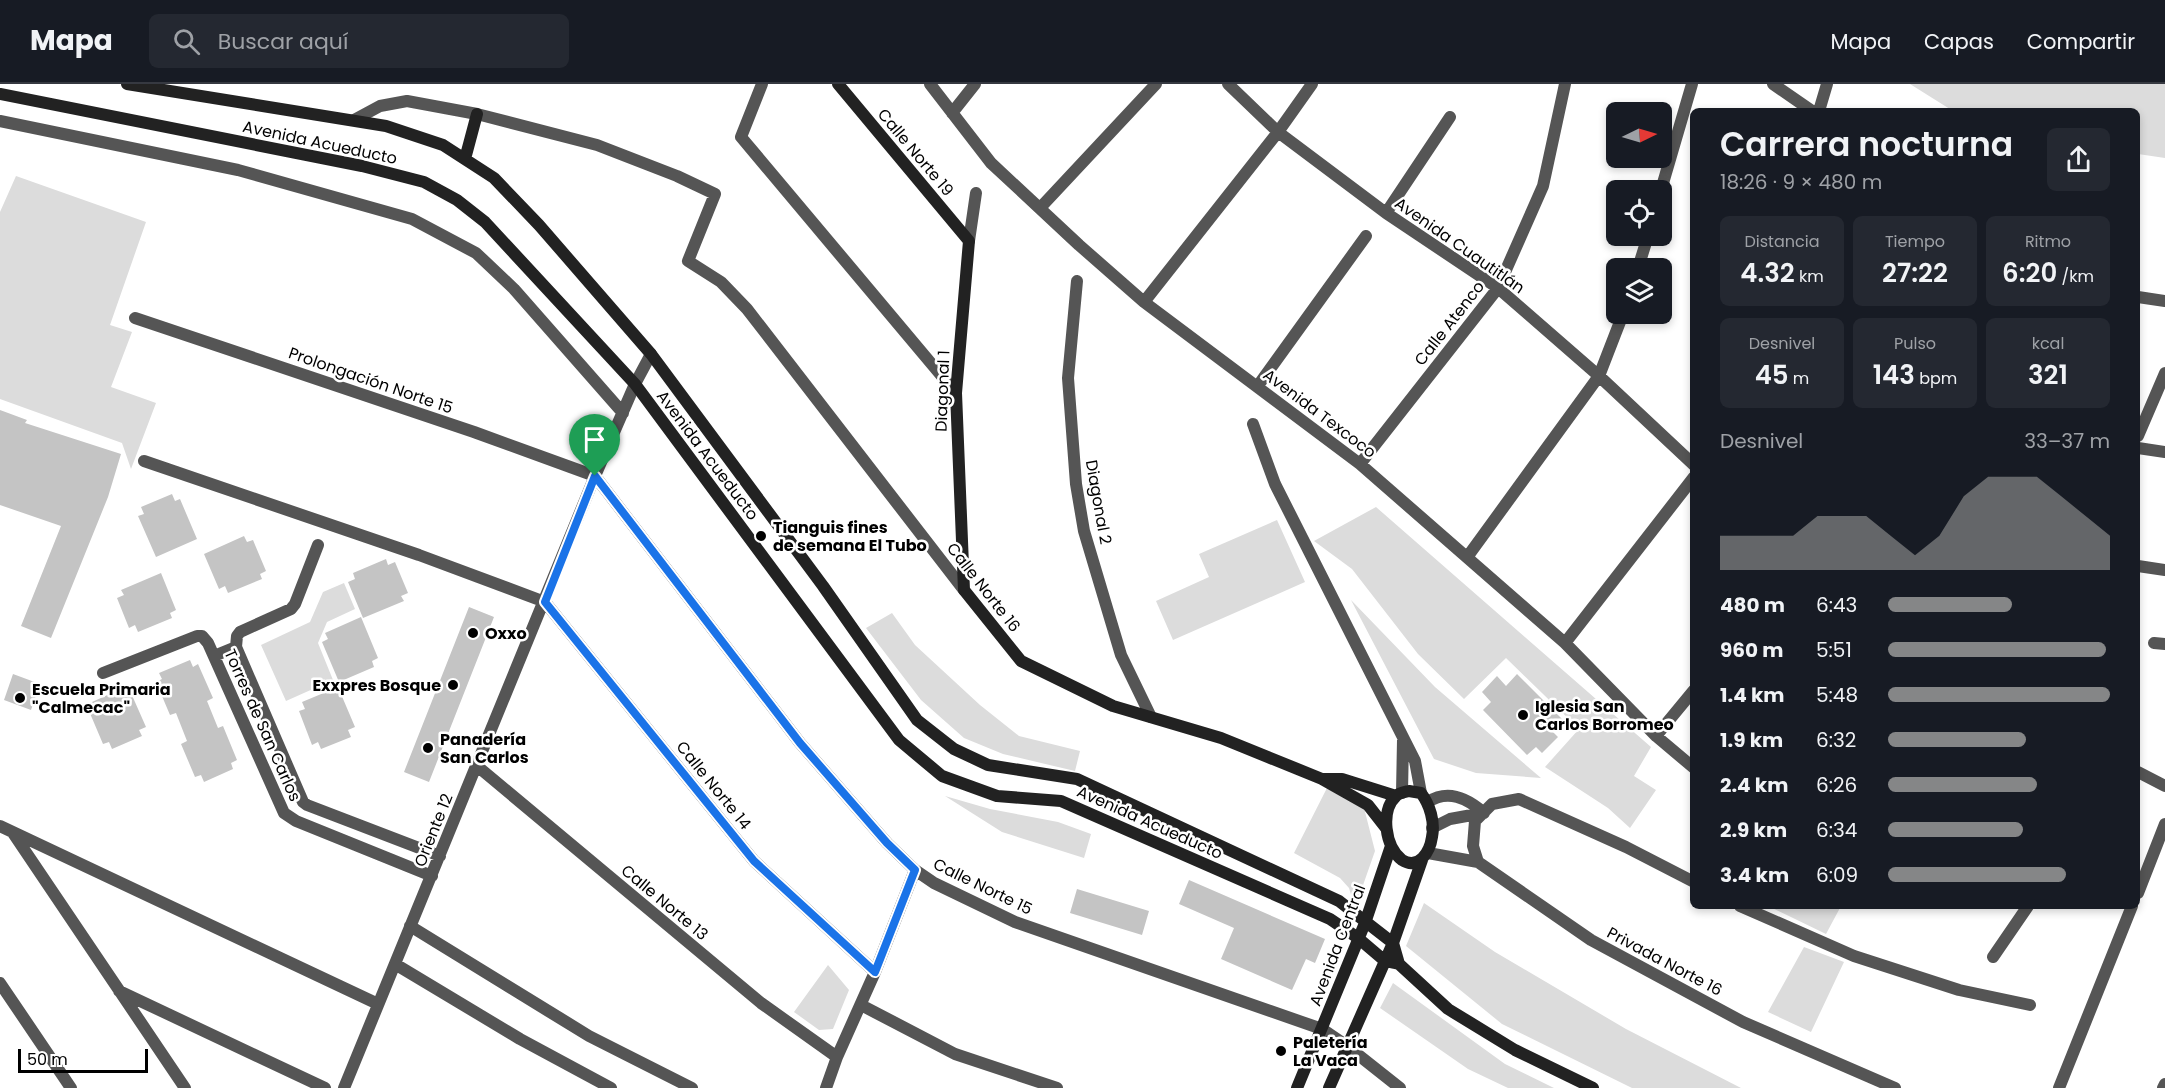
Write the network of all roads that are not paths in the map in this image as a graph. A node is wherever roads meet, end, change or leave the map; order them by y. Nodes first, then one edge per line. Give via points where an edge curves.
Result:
1 (127, 84) edge
2 (762, 84) edge
3 (838, 84) edge
4 (930, 84) edge
5 (975, 84) edge
6 (1156, 84) edge
7 (1228, 84) edge
8 (1312, 84) edge
9 (1565, 84) edge
10 (1692, 84) edge
11 (1773, 84) edge
12 (1827, 84) edge
13 (0, 94) edge
14 (1808, 108) edge
15 (1819, 108) edge
16 (951, 113) junction
17 (477, 114) junction
18 (1450, 117) dead end
19 (354, 120) junction
20 (0, 121) edge
21 (1278, 132) junction
22 (465, 159) junction
23 (1664, 180) edge
24 (976, 193) dead end
25 (1040, 208) junction
26 (1386, 213) junction
27 (1366, 236) dead end
28 (969, 241) junction
29 (1077, 281) dead end
30 (1498, 288) junction
31 (2140, 297) edge
32 (2165, 301) edge
33 (1144, 302) junction
34 (135, 318) dead end
35 (1619, 324) edge
36 (651, 354) junction
37 (2165, 373) edge
38 (1599, 376) junction
39 (635, 384) junction
40 (1257, 387) junction
41 (956, 393) junction
42 (623, 413) junction
43 (1253, 424) dead end
44 (2140, 431) edge
45 (2140, 448) edge
46 (2165, 452) edge
47 (144, 461) dead end
48 (1690, 461) edge
49 (1360, 464) junction
50 (595, 476) junction
51 (1690, 482) edge
52 (318, 545) dead end
53 (1468, 556) junction
54 (2140, 566) edge
55 (2165, 570) edge
56 (964, 590) junction
57 (545, 602) junction
58 (1565, 643) junction
59 (236, 647) junction
60 (214, 656) junction
61 (103, 673) dead end
62 (1690, 695) edge
63 (1151, 717) junction
64 (1656, 736) junction
65 (1403, 739) junction
66 (1690, 765) edge
67 (477, 766) junction
68 (2140, 773) edge
69 (1322, 779) junction
70 (2165, 786) edge
71 (1399, 794) junction
72 (1424, 798) junction
73 (1484, 813) junction
74 (2165, 824) edge
75 (0, 826) edge
76 (1386, 828) junction
77 (1432, 828) junction
78 (12, 831) junction
79 (1391, 846) junction
80 (1473, 846) junction
81 (440, 856) junction
82 (1425, 857) junction
83 (1464, 860) junction
84 (1478, 862) junction
85 (915, 870) junction
86 (432, 876) junction
87 (1690, 880) edge
88 (2140, 888) edge
89 (1747, 909) edge
90 (2026, 909) edge
91 (2131, 909) edge
92 (1365, 923) junction
93 (410, 926) junction
94 (1358, 939) junction
95 (1393, 943) junction
96 (1993, 957) dead end
97 (1385, 961) junction
98 (396, 964) junction
99 (1399, 964) junction
100 (875, 972) junction
101 (0, 983) edge
102 (118, 991) junction
103 (378, 1004) junction
104 (861, 1005) junction
105 (2030, 1005) dead end
106 (1322, 1029) junction
107 (1347, 1046) junction
108 (837, 1057) junction
109 (71, 1088) edge
110 (185, 1088) edge
111 (325, 1088) edge
112 (344, 1088) edge
113 (611, 1088) edge
114 (692, 1088) edge
115 (826, 1088) edge
116 (1057, 1088) edge
117 (1297, 1088) edge
118 (1329, 1088) edge
119 (1400, 1088) edge
120 (1593, 1088) edge
121 (1895, 1088) edge
122 (2059, 1088) edge

1 - 19 street, Avenida Acueducto
2 - 41 street via 741,137
3 - 28 street, Calle Norte 19
4 - 16 street, Avenida Texcoco
5 - 16 street
6 - 25 street
7 - 21 street, Avenida Cuautitlán
8 - 21 street
9 - 30 street, Calle Atenco via 1543,186
10 - 23 street
11 - 14 street
12 - 15 street
13 - 39 street, Avenida Acueducto via 424,182 457,200 485,222
16 - 25 street, Avenida Texcoco via 991,163
17 - 19 street via 407,101 380,106
17 - 22 street
17 - 56 street, Calle Norte 16 via 597,145 715,194 688,261 721,282 747,309
18 - 26 street
19 - 22 street, Avenida Acueducto via 443,145
20 - 42 street via 238,170 412,219 476,253 514,289
21 - 26 street, Avenida Cuautitlán
21 - 33 street
22 - 36 street, Avenida Acueducto via 494,178 539,225
24 - 28 street, Diagonal 1
25 - 33 street, Avenida Texcoco
26 - 30 street, Avenida Cuautitlán
27 - 40 street
28 - 41 street, Diagonal 1
29 - 63 street, Diagonal 2 via 1068,378 1076,484 1084,531 1121,655
30 - 38 street, Avenida Cuautitlán
30 - 49 street, Calle Atenco
31 - 32 street
33 - 40 street, Avenida Texcoco
34 - 50 street, Prolongación Norte 15
35 - 38 street
36 - 39 street, Oriente 12
36 - 92 street, Avenida Acueducto via 917,720 954,749 988,765 1077,779 1339,901
37 - 44 street
38 - 48 street, Avenida Cuautitlán
38 - 53 street
39 - 42 street, Oriente 12
39 - 94 street, Avenida Acueducto via 899,740 942,776 997,796 1061,801 1330,919
40 - 49 street, Avenida Texcoco
41 - 56 street, Diagonal 1
42 - 50 street, Oriente 12
43 - 65 street via 1275,484
45 - 46 street
47 - 57 street
49 - 53 street, Avenida Texcoco
50 - 57 street, Oriente 12
50 - 85 street, Calle Norte 15 via 800,743
51 - 58 street
52 - 59 street, Torres de San Carlos via 291,609 240,632
53 - 58 street, Avenida Texcoco
54 - 55 street
56 - 63 street, Calle Norte 16 via 1021,661 1113,706
57 - 67 street, Oriente 12
57 - 100 street, Calle Norte 14 via 754,861
58 - 64 street, Avenida Texcoco
59 - 60 street
59 - 81 street, Torres de San Carlos via 303,802
60 - 61 street, Torres de San Carlos via 206,639 196,636
60 - 86 street, Torres de San Carlos via 284,813
62 - 64 street
63 - 69 street, Calle Norte 16 via 1221,738
64 - 66 street, Avenida Texcoco
65 - 71 street
65 - 72 street via 1415,761
67 - 81 street, Oriente 12
67 - 108 street, Calle Norte 13 via 761,1003
68 - 70 street
69 - 71 street, Calle Norte 16 via 1342,779
69 - 76 street, Calle Norte 16 via 1368,805
71 - 72 street via 1409,791
71 - 76 street via 1387,810
72 - 73 street via 1460,797
72 - 77 street
73 - 77 street via 1450,819
73 - 80 street via 1475,821
73 - 87 street via 1492,804 1518,799
74 - 88 street
75 - 78 street
76 - 79 street
77 - 82 street
78 - 102 street
78 - 103 street
79 - 82 street via 1402,860 1412,863
79 - 92 street, Avenida Central
80 - 83 street
80 - 84 street
81 - 86 street, Oriente 12
82 - 83 street, Privada Norte 16
82 - 95 street
83 - 84 street, Privada Norte 16
84 - 121 street, Privada Norte 16 via 1591,940 1743,1022
85 - 100 street
85 - 106 street, Calle Norte 15 via 1015,922
86 - 93 street, Oriente 12
89 - 105 street via 1854,956 1959,990
90 - 96 street
91 - 122 street
92 - 94 street, Avenida Central
92 - 95 street, Avenida Acueducto
93 - 98 street, Oriente 12
93 - 114 street via 589,1036
94 - 97 street, Avenida Acueducto
94 - 106 street, Avenida Central
95 - 97 street
95 - 99 street
97 - 99 street, Avenida Acueducto
97 - 107 street
98 - 103 street, Oriente 12
98 - 113 street via 520,1039
99 - 120 street via 1448,1009 1515,1050
100 - 104 street
101 - 109 street
102 - 110 street
102 - 111 street
103 - 112 street, Oriente 12
104 - 108 street
104 - 116 street via 955,1053
106 - 107 street, Calle Norte 15
106 - 117 street, Avenida Central
107 - 118 street
107 - 119 street, Calle Norte 15
108 - 115 street

